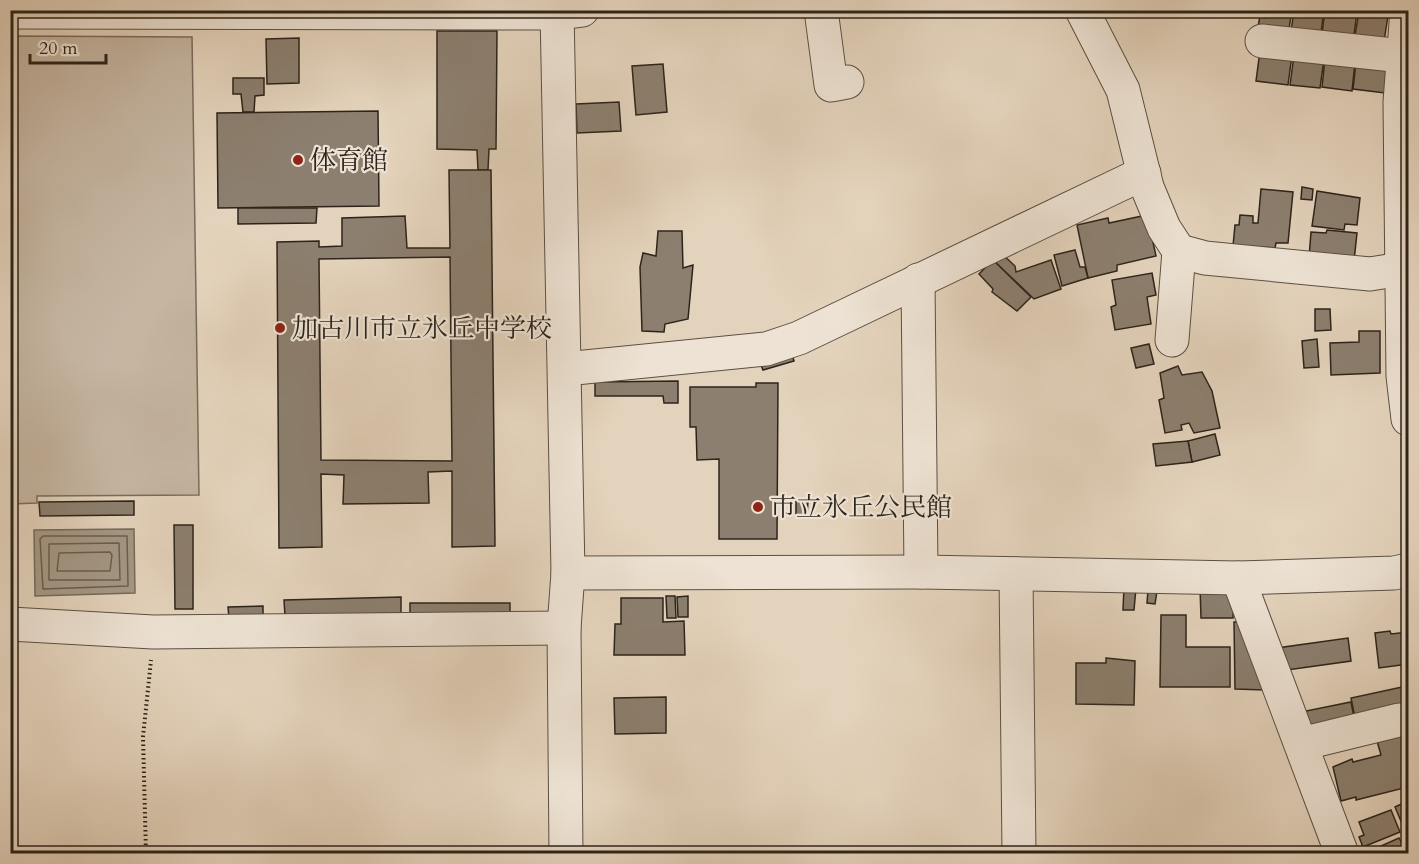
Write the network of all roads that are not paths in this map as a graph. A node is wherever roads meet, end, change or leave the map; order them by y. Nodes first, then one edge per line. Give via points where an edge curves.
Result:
1 (821, 10) edge
2 (1082, 10) edge
3 (1407, 10) edge
4 (565, 11) edge
5 (10, 12) edge
6 (1262, 41) dead end
7 (1403, 56) junction
8 (847, 82) dead end
9 (1144, 173) junction
10 (1179, 251) junction
11 (1405, 268) edge
12 (918, 280) junction
13 (1172, 340) dead end
14 (1406, 357) edge
15 (564, 369) junction
16 (1408, 419) edge
17 (1408, 570) edge
18 (921, 572) junction
19 (568, 573) junction
20 (1016, 574) junction
21 (1238, 578) junction
22 (10, 624) edge
23 (564, 628) junction
24 (1399, 720) dead end
25 (1301, 744) junction
26 (566, 854) edge
27 (1019, 854) edge
28 (1342, 854) edge

1 - 8 street via 831,85
2 - 9 street via 1123,90
3 - 7 street
4 - 5 street
4 - 15 street
6 - 7 street
7 - 11 street via 1400,102
9 - 10 street via 1164,228
9 - 12 street
10 - 11 street via 1205,258 1371,274
10 - 13 street
11 - 14 street
12 - 15 street via 799,339 766,349
12 - 18 street
14 - 16 street
15 - 19 street
17 - 21 street
18 - 19 street
18 - 20 street
19 - 23 street
20 - 21 street
20 - 27 street
21 - 25 street
22 - 23 street via 153,632
23 - 26 street
24 - 25 street
25 - 28 street

